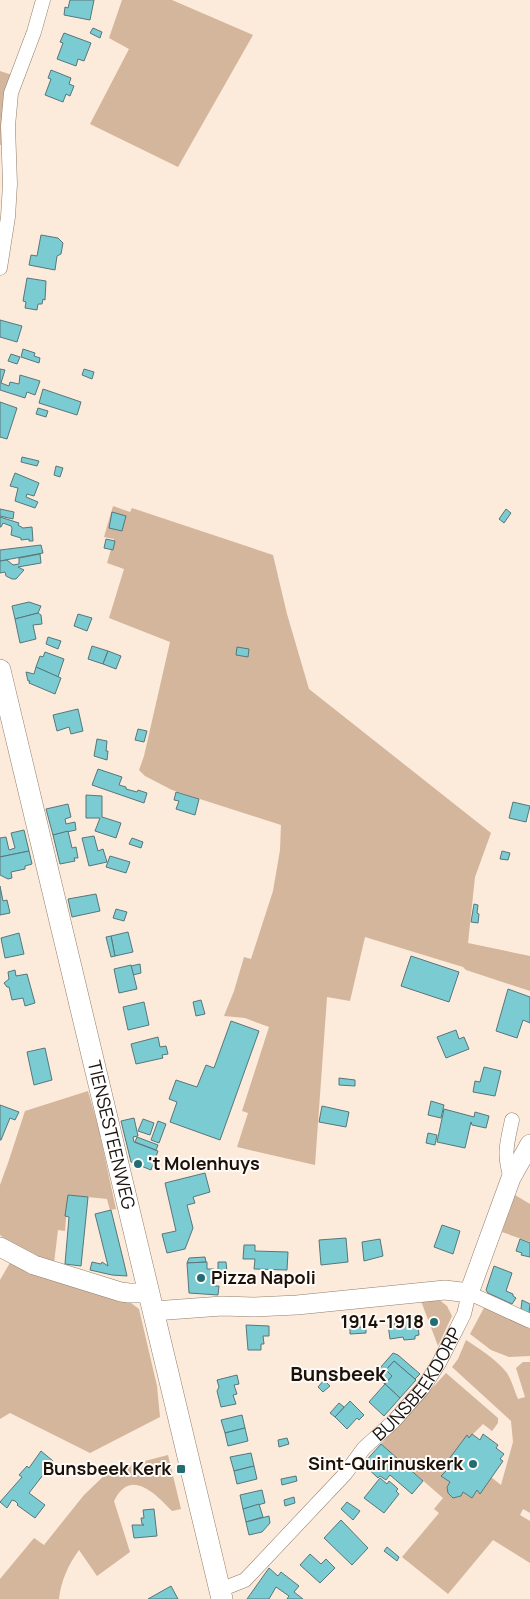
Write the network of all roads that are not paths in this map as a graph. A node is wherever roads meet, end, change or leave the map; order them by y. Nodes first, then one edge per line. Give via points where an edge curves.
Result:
1 (43, 0) edge
2 (0, 268) edge
3 (0, 670) edge
4 (512, 1120) dead end
5 (530, 1144) edge
6 (511, 1178) junction
7 (0, 1247) edge
8 (469, 1293) junction
9 (151, 1302) junction
10 (530, 1321) edge
11 (221, 1594) edge

1 - 2 street via 11,93 8,217
3 - 9 main road, TIENSESTEENWEG
4 - 6 street via 506,1146 506,1163
5 - 6 street, BUNSBEEKDORP
6 - 8 street, BUNSBEEKDORP
7 - 9 street via 34,1266
8 - 9 street via 444,1290 254,1307
8 - 10 street
8 - 11 street, BUNSBEEKDORP via 456,1332 423,1388 245,1580
9 - 11 main road, TIENSESTEENWEG

